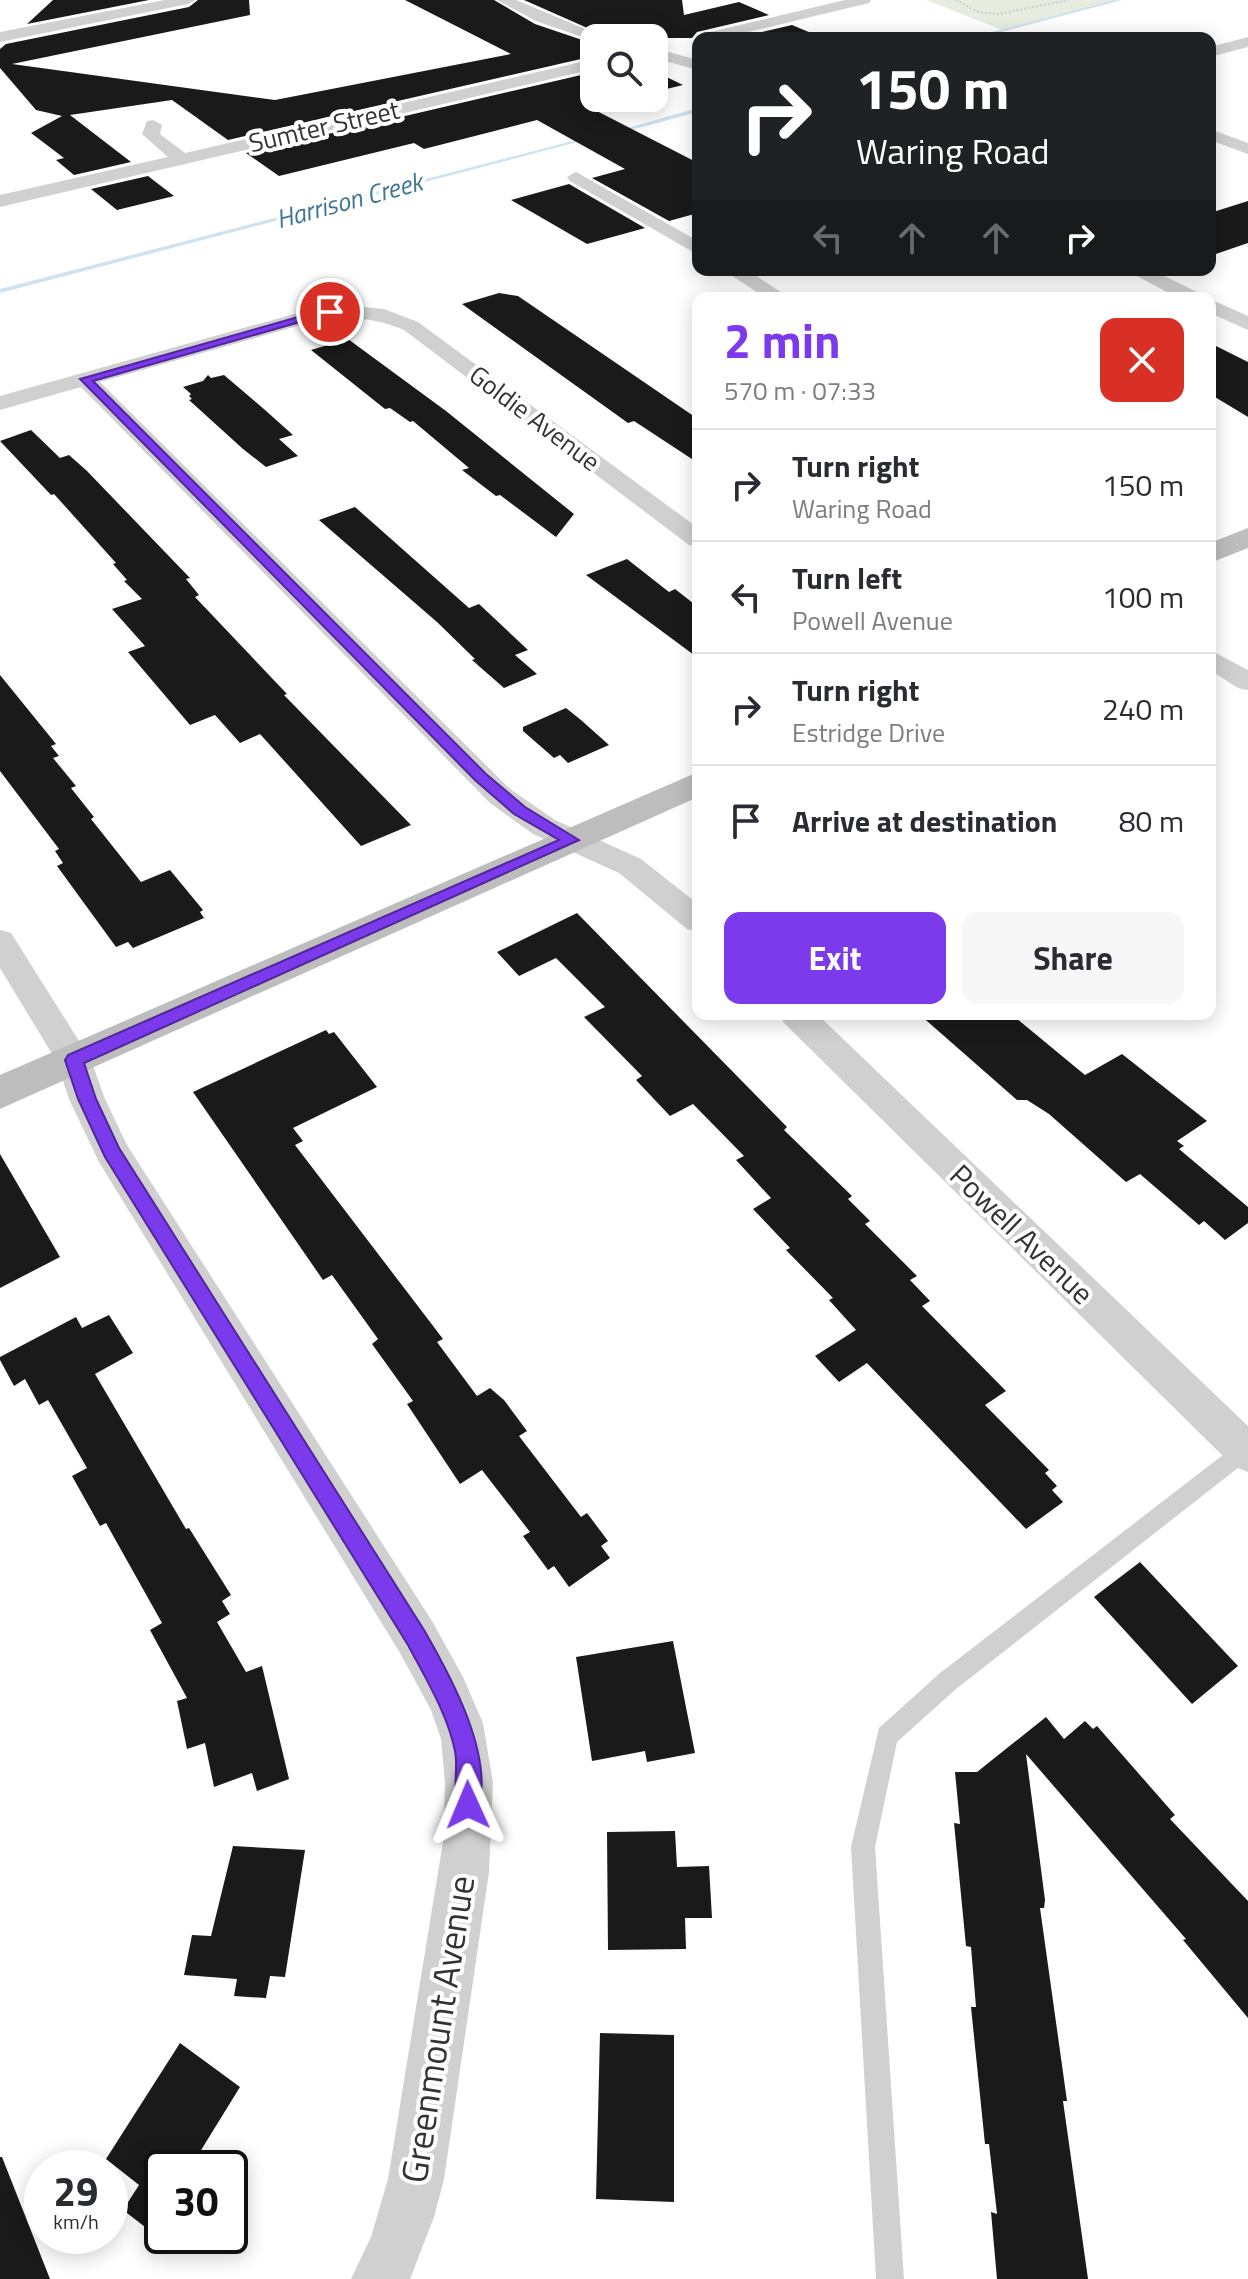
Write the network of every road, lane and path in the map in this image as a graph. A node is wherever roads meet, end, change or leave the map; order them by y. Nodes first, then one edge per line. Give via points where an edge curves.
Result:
1 (188, 0) edge
2 (504, 0) edge
3 (864, 0) edge
4 (956, 0) edge
5 (1068, 0) edge
6 (785, 5) dead end
7 (807, 14) junction
8 (580, 31) edge
9 (731, 32) edge
10 (3, 34) edge
11 (692, 41) edge
12 (1248, 42) edge
13 (668, 48) edge
14 (1216, 50) edge
15 (668, 56) edge
16 (692, 63) edge
17 (580, 67) edge
18 (153, 125) dead end
19 (1216, 136) edge
20 (1248, 149) edge
21 (182, 159) junction
22 (576, 177) dead end
23 (0, 201) edge
24 (692, 245) edge
25 (743, 276) edge
26 (1148, 276) edge
27 (770, 292) edge
28 (1182, 292) edge
29 (1216, 308) edge
30 (1248, 324) edge
31 (85, 379) junction
32 (0, 403) edge
33 (692, 536) edge
34 (1248, 537) edge
35 (1216, 551) edge
36 (1216, 662) edge
37 (1248, 682) edge
38 (692, 786) edge
39 (571, 840) junction
40 (692, 916) edge
41 (0, 941) edge
42 (802, 1020) edge
43 (74, 1060) junction
44 (0, 1093) edge
45 (1247, 1451) edge
46 (380, 2279) edge
47 (890, 2279) edge

1 - 10 street
2 - 8 street
3 - 7 street
4 - 5 path via 978,12 998,14
6 - 7 street
7 - 9 street
11 - 13 street
12 - 14 street
15 - 16 street
17 - 21 street, Sumter Street
18 - 21 street via 154,138
19 - 20 street
21 - 23 street, Sumter Street
22 - 24 street
25 - 27 street
26 - 28 street
29 - 30 street
31 - 32 street, Goldie Avenue
31 - 33 street, Goldie Avenue via 330,312 394,318
31 - 39 street via 490,787 519,811
34 - 35 street
36 - 37 street
38 - 39 street
39 - 40 street via 630,866
39 - 43 street
41 - 43 street, Greenmount Avenue
42 - 45 street, Powell Avenue
43 - 44 street
43 - 46 street, Greenmount Avenue via 112,1152 416,1637 447,1694 467,1752 465,1854 419,2158 406,2217
45 - 47 lane via 948,1681 887,1736 863,1847

